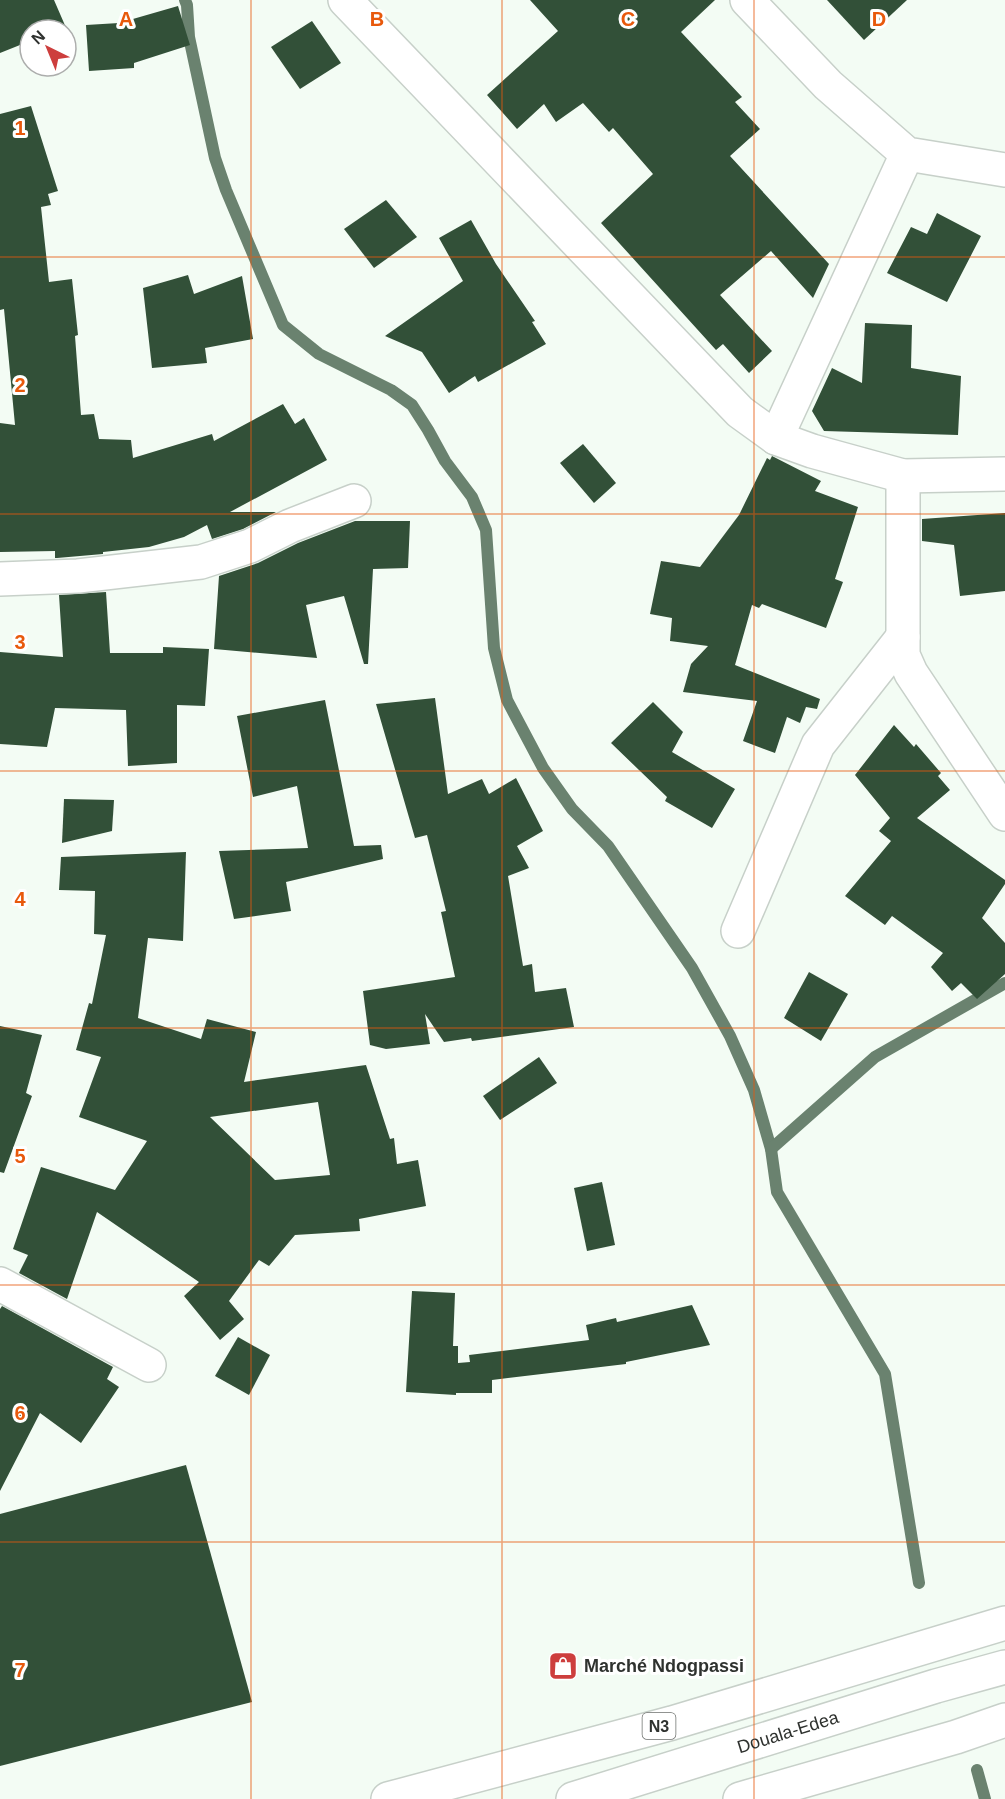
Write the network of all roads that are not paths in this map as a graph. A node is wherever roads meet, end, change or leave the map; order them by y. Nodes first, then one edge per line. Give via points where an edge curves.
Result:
1 (345, 0) edge
2 (747, 0) edge
3 (907, 154) junction
4 (1005, 170) edge
5 (776, 438) junction
6 (1005, 474) edge
7 (903, 476) junction
8 (354, 501) dead end
9 (0, 579) edge
10 (903, 637) junction
11 (1005, 814) edge
12 (738, 931) dead end
13 (0, 1284) edge
14 (148, 1365) dead end
15 (1005, 1623) edge
16 (1005, 1667) edge
17 (1005, 1720) edge
18 (388, 1799) edge
19 (573, 1799) edge
20 (740, 1799) edge

1 - 5 main road via 740,412
2 - 3 main road via 828,85
3 - 4 main road
3 - 5 main road
5 - 7 main road
6 - 7 main road
7 - 10 main road
8 - 9 main road via 250,546 201,562 78,576
10 - 11 main road via 903,655 911,673
10 - 12 main road via 818,745
13 - 14 main road
15 - 18 main road, N3 via 683,1719
16 - 19 main road, Douala-Edea / N3
17 - 20 main road

